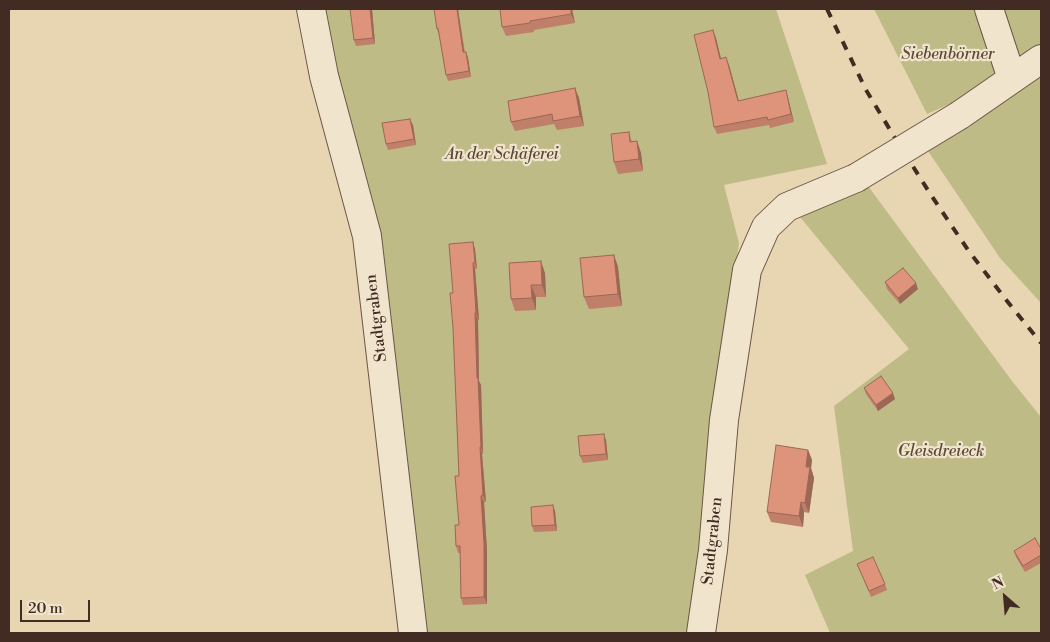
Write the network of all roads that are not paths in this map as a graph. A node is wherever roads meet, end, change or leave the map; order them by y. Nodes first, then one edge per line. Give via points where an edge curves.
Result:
1 (311, 9) edge
2 (989, 9) edge
3 (1041, 59) edge
4 (1012, 79) junction
5 (413, 633) edge
6 (701, 633) edge

1 - 5 street, Stadtgraben via 324,76 367,236
2 - 4 street
3 - 4 street
4 - 6 street, Stadtgraben, bridge via 960,115 856,178 787,208 766,227 747,270 724,420 714,550

